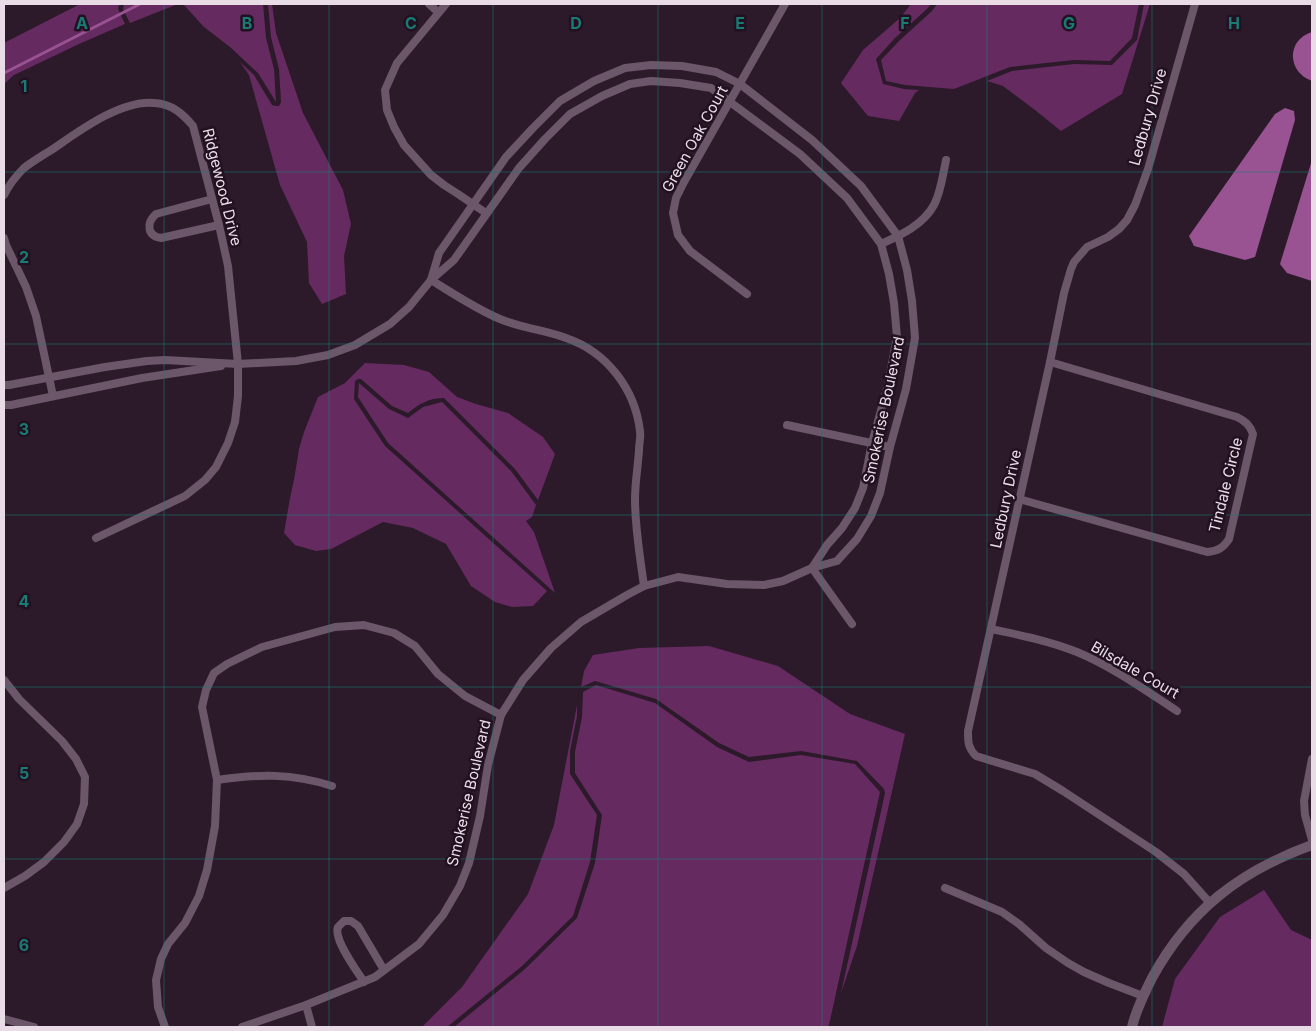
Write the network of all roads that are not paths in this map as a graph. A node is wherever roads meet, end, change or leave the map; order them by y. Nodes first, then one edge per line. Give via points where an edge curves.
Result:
1 (429, 4) edge
2 (446, 4) edge
3 (785, 4) edge
4 (1195, 4) edge
5 (438, 12) junction
6 (740, 84) junction
7 (560, 101) junction
8 (730, 102) junction
9 (570, 114) junction
10 (946, 160) dead end
11 (4, 196) edge
12 (212, 199) junction
13 (472, 204) junction
14 (486, 213) junction
15 (219, 225) junction
16 (898, 236) junction
17 (4, 238) edge
18 (881, 244) junction
19 (431, 280) junction
20 (747, 294) dead end
21 (1050, 362) junction
22 (238, 364) junction
23 (50, 377) junction
24 (4, 385) edge
25 (53, 396) junction
26 (4, 405) edge
27 (788, 425) dead end
28 (872, 443) junction
29 (890, 447) junction
30 (1019, 499) junction
31 (96, 538) dead end
32 (812, 568) junction
33 (644, 586) junction
34 (852, 624) dead end
35 (991, 629) junction
36 (4, 680) edge
37 (1177, 711) dead end
38 (501, 715) junction
39 (1312, 759) edge
40 (217, 780) junction
41 (332, 786) dead end
42 (1312, 840) edge
43 (1312, 845) edge
44 (4, 888) edge
45 (945, 888) dead end
46 (1210, 902) junction
47 (384, 970) junction
48 (364, 982) junction
49 (1143, 996) junction
50 (306, 1006) junction
51 (4, 1019) edge
52 (34, 1027) edge
53 (165, 1027) edge
54 (242, 1027) edge
55 (312, 1027) edge
56 (1132, 1027) edge

1 - 5 street
2 - 5 street
3 - 6 street, Green Oak Court
4 - 21 street, Ledbury Drive via 1135,205 1119,229 1087,247 1070,269
5 - 13 street via 397,63 385,90 387,110 404,145 416,159 431,175
6 - 7 street, Smokerise Boulevard via 716,72 651,65 625,68
6 - 8 street, Green Oak Court
6 - 16 street, Smokerise Boulevard via 812,140 861,186
7 - 9 street
7 - 13 street, Smokerise Boulevard via 506,157
8 - 9 street, Smokerise Boulevard via 710,88 651,82 630,84
8 - 18 street, Smokerise Boulevard via 800,154 847,198
8 - 20 street, Green Oak Court via 676,198 673,212 678,235 690,251
9 - 14 street, Smokerise Boulevard via 518,168
10 - 16 street via 934,205 913,228
11 - 12 street, Ridgewood Drive via 10,183 24,168 78,132 118,109 154,102 170,106 193,126
12 - 15 street, Ridgewood Drive
12 - 15 street via 156,214 151,219 150,232 162,238
13 - 14 street
13 - 19 street, Smokerise Boulevard via 439,253
14 - 19 street, Smokerise Boulevard via 454,260
15 - 22 street, Ridgewood Drive via 228,266
16 - 18 street
16 - 29 street, Smokerise Boulevard via 912,301 915,338 906,389
17 - 23 street via 34,309
18 - 28 street, Smokerise Boulevard via 894,303 897,337
19 - 22 street via 390,324 355,345 328,355 296,361
19 - 33 street via 502,320 568,338 584,346 610,366 625,385 635,407 640,432 635,499
21 - 30 street, Ledbury Drive
21 - 30 street, Tindale Circle via 1237,417 1251,428 1249,452 1229,539 1216,551 1207,552
22 - 23 street via 147,361
22 - 25 street via 142,378
22 - 31 street, Ridgewood Drive via 235,422 216,467 185,496
23 - 24 street
23 - 25 street
25 - 26 street
27 - 28 street
28 - 29 street
28 - 32 street, Smokerise Boulevard via 863,488 855,508
29 - 32 street, Smokerise Boulevard via 880,493 857,539 837,561
30 - 35 street, Ledbury Drive
32 - 33 street, Smokerise Boulevard via 783,581 764,585 678,577
32 - 34 street
33 - 38 street, Smokerise Boulevard via 581,622 550,648 523,680
35 - 37 street, Bilsdale Court via 1077,652 1105,665
35 - 46 street, Ledbury Drive via 968,731 971,751 982,759 1035,774 1064,791 1156,852 1184,874
36 - 44 street via 62,741 76,759 84,777 84,804 77,824 44,862
38 - 40 street via 465,696 438,674 415,646 394,634 364,625 335,627 262,647 214,673 202,707
38 - 47 street, Smokerise Boulevard via 488,765 473,850 460,886 443,915 419,944
39 - 42 street via 1304,801
40 - 41 street via 267,775 312,780
40 - 53 street via 215,826 199,896 160,959 156,980 158,1007
43 - 46 street via 1253,871
45 - 49 street via 1002,912 1046,948 1084,972
46 - 49 street via 1172,945
47 - 48 street, Smokerise Boulevard
47 - 48 street via 358,926 344,921 337,934
48 - 50 street, Smokerise Boulevard
49 - 56 street
50 - 54 street, Smokerise Boulevard
50 - 55 street
51 - 52 street

